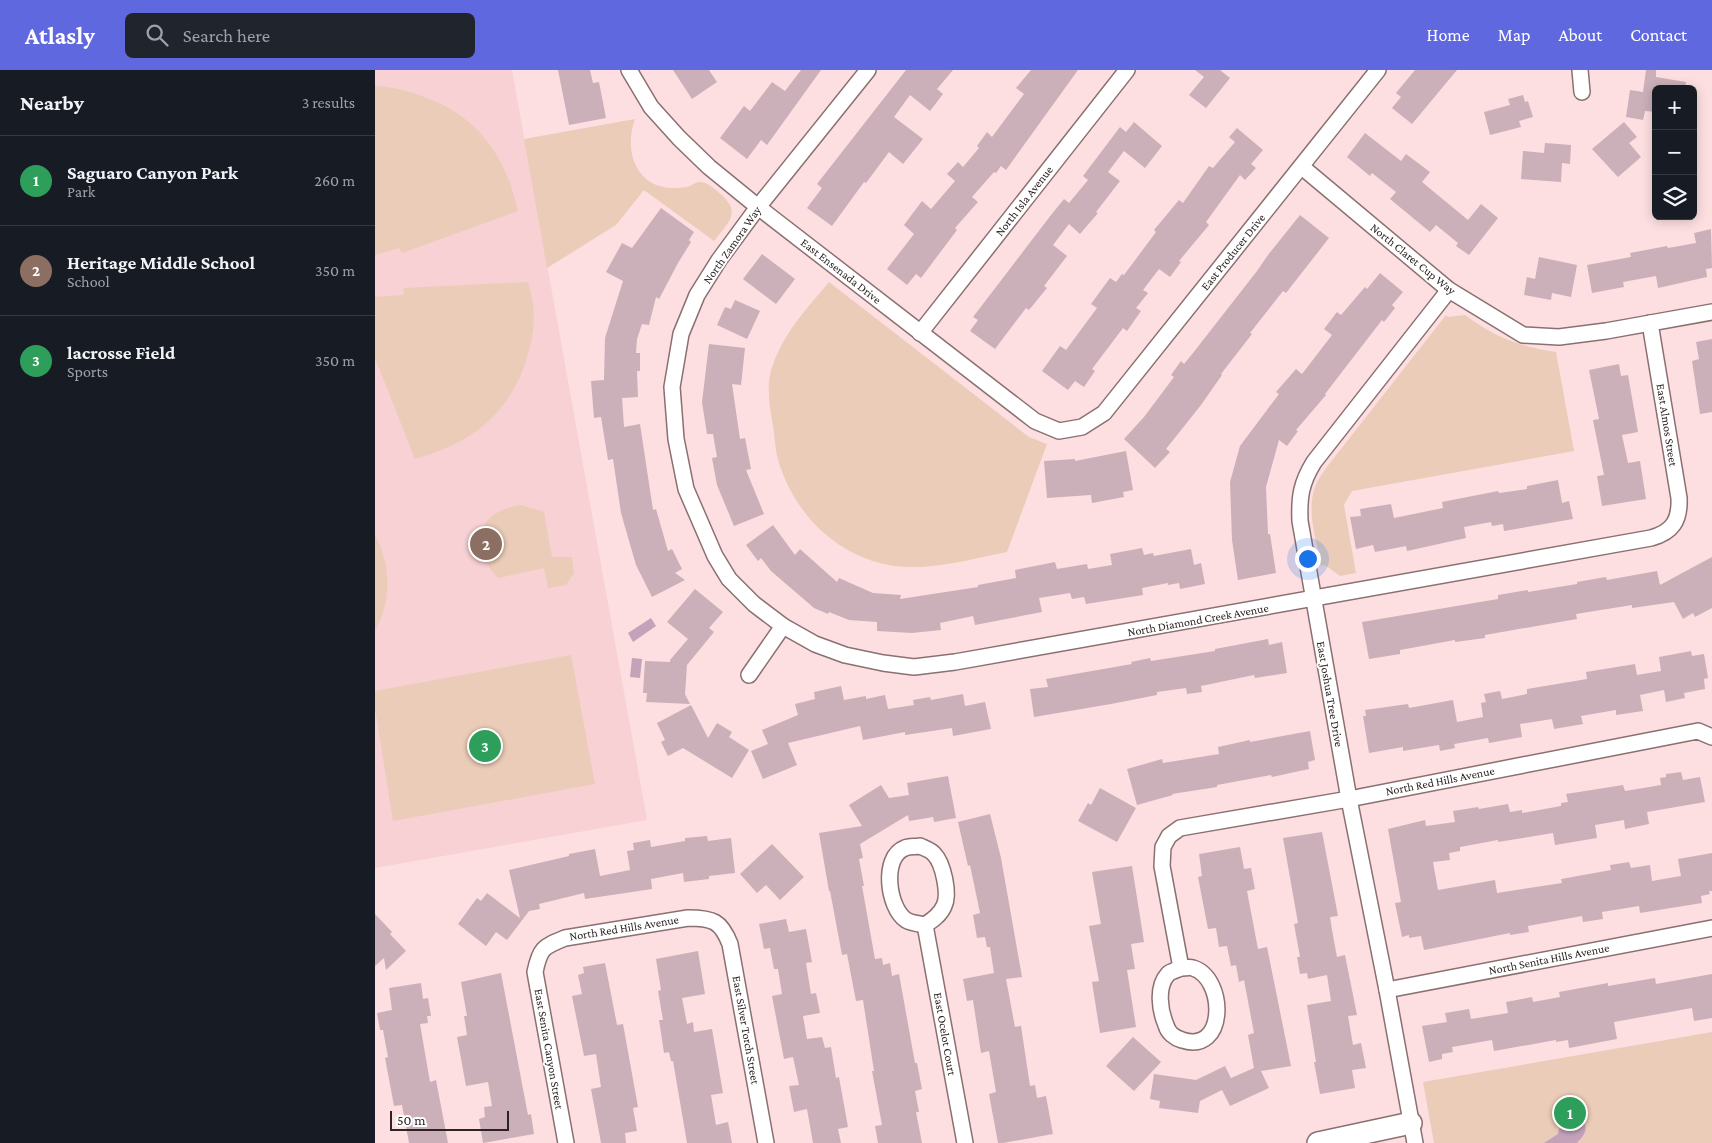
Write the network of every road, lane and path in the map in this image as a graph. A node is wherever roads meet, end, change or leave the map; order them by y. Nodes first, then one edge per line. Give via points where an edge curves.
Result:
1 (629, 70) edge
2 (868, 70) edge
3 (1127, 70) edge
4 (1378, 70) edge
5 (1579, 70) edge
6 (1582, 92) dead end
7 (1302, 166) junction
8 (758, 207) junction
9 (1449, 290) junction
10 (1712, 312) edge
11 (1650, 323) junction
12 (920, 333) junction
13 (1082, 427) joint
14 (1673, 526) joint
15 (1314, 599) junction
16 (783, 626) junction
17 (749, 675) dead end
18 (1712, 737) edge
19 (1349, 799) junction
20 (715, 922) joint
21 (925, 925) junction
22 (1712, 928) edge
23 (539, 956) joint
24 (1181, 968) junction
25 (1387, 990) junction
26 (1413, 1133) edge
27 (566, 1143) edge
28 (766, 1143) edge
29 (965, 1143) edge
30 (1318, 1143) edge

1 - 8 street, East Ensenada Drive via 651,107 679,138
2 - 8 street, North Zamora Way
3 - 12 street, North Isla Avenue
4 - 7 street, East Producer Drive
5 - 6 street
7 - 9 street, North Claret Cup Way
7 - 13 street, East Producer Drive via 1104,413
8 - 12 street, East Ensenada Drive
8 - 16 street, North Zamora Way via 697,295 681,334 672,387 676,439 686,490 715,556 729,579
9 - 11 street, North Claret Cup Way via 1523,335 1559,337
9 - 15 street, East Joshua Tree Drive via 1306,475 1301,488 1300,522
10 - 11 street, North Claret Cup Way
11 - 14 street, East Almos Street via 1679,498 1679,512
12 - 13 street, East Ensenada Drive via 1035,421 1059,431
14 - 15 street, North Diamond Creek Avenue via 1663,535 1651,538
15 - 16 street, North Diamond Creek Avenue via 914,667 845,655 815,644
15 - 19 street, East Joshua Tree Drive
16 - 17 street
18 - 19 street, North Red Hills Avenue via 1698,731
19 - 24 street, North Red Hills Avenue via 1180,828 1169,836 1163,848 1162,866
19 - 25 street, East Joshua Tree Drive
20 - 23 street, North Red Hills Avenue via 688,918 565,938 547,945
20 - 28 street, East Silver Torch Street via 724,929 730,944
21 - 21 street via 938,916 945,904 941,865 933,852 920,846 904,848 894,856 889,872 896,908 906,920
21 - 29 street, East Ocelot Court
22 - 25 street, North Senita Hills Avenue
23 - 27 street, East Senita Canyon Street via 535,972
24 - 24 street via 1193,968 1205,976 1213,989 1218,1014 1214,1030 1197,1041 1177,1038 1167,1030 1164,1021 1160,994 1162,982 1169,973
25 - 26 street, East Joshua Tree Drive
26 - 30 street

